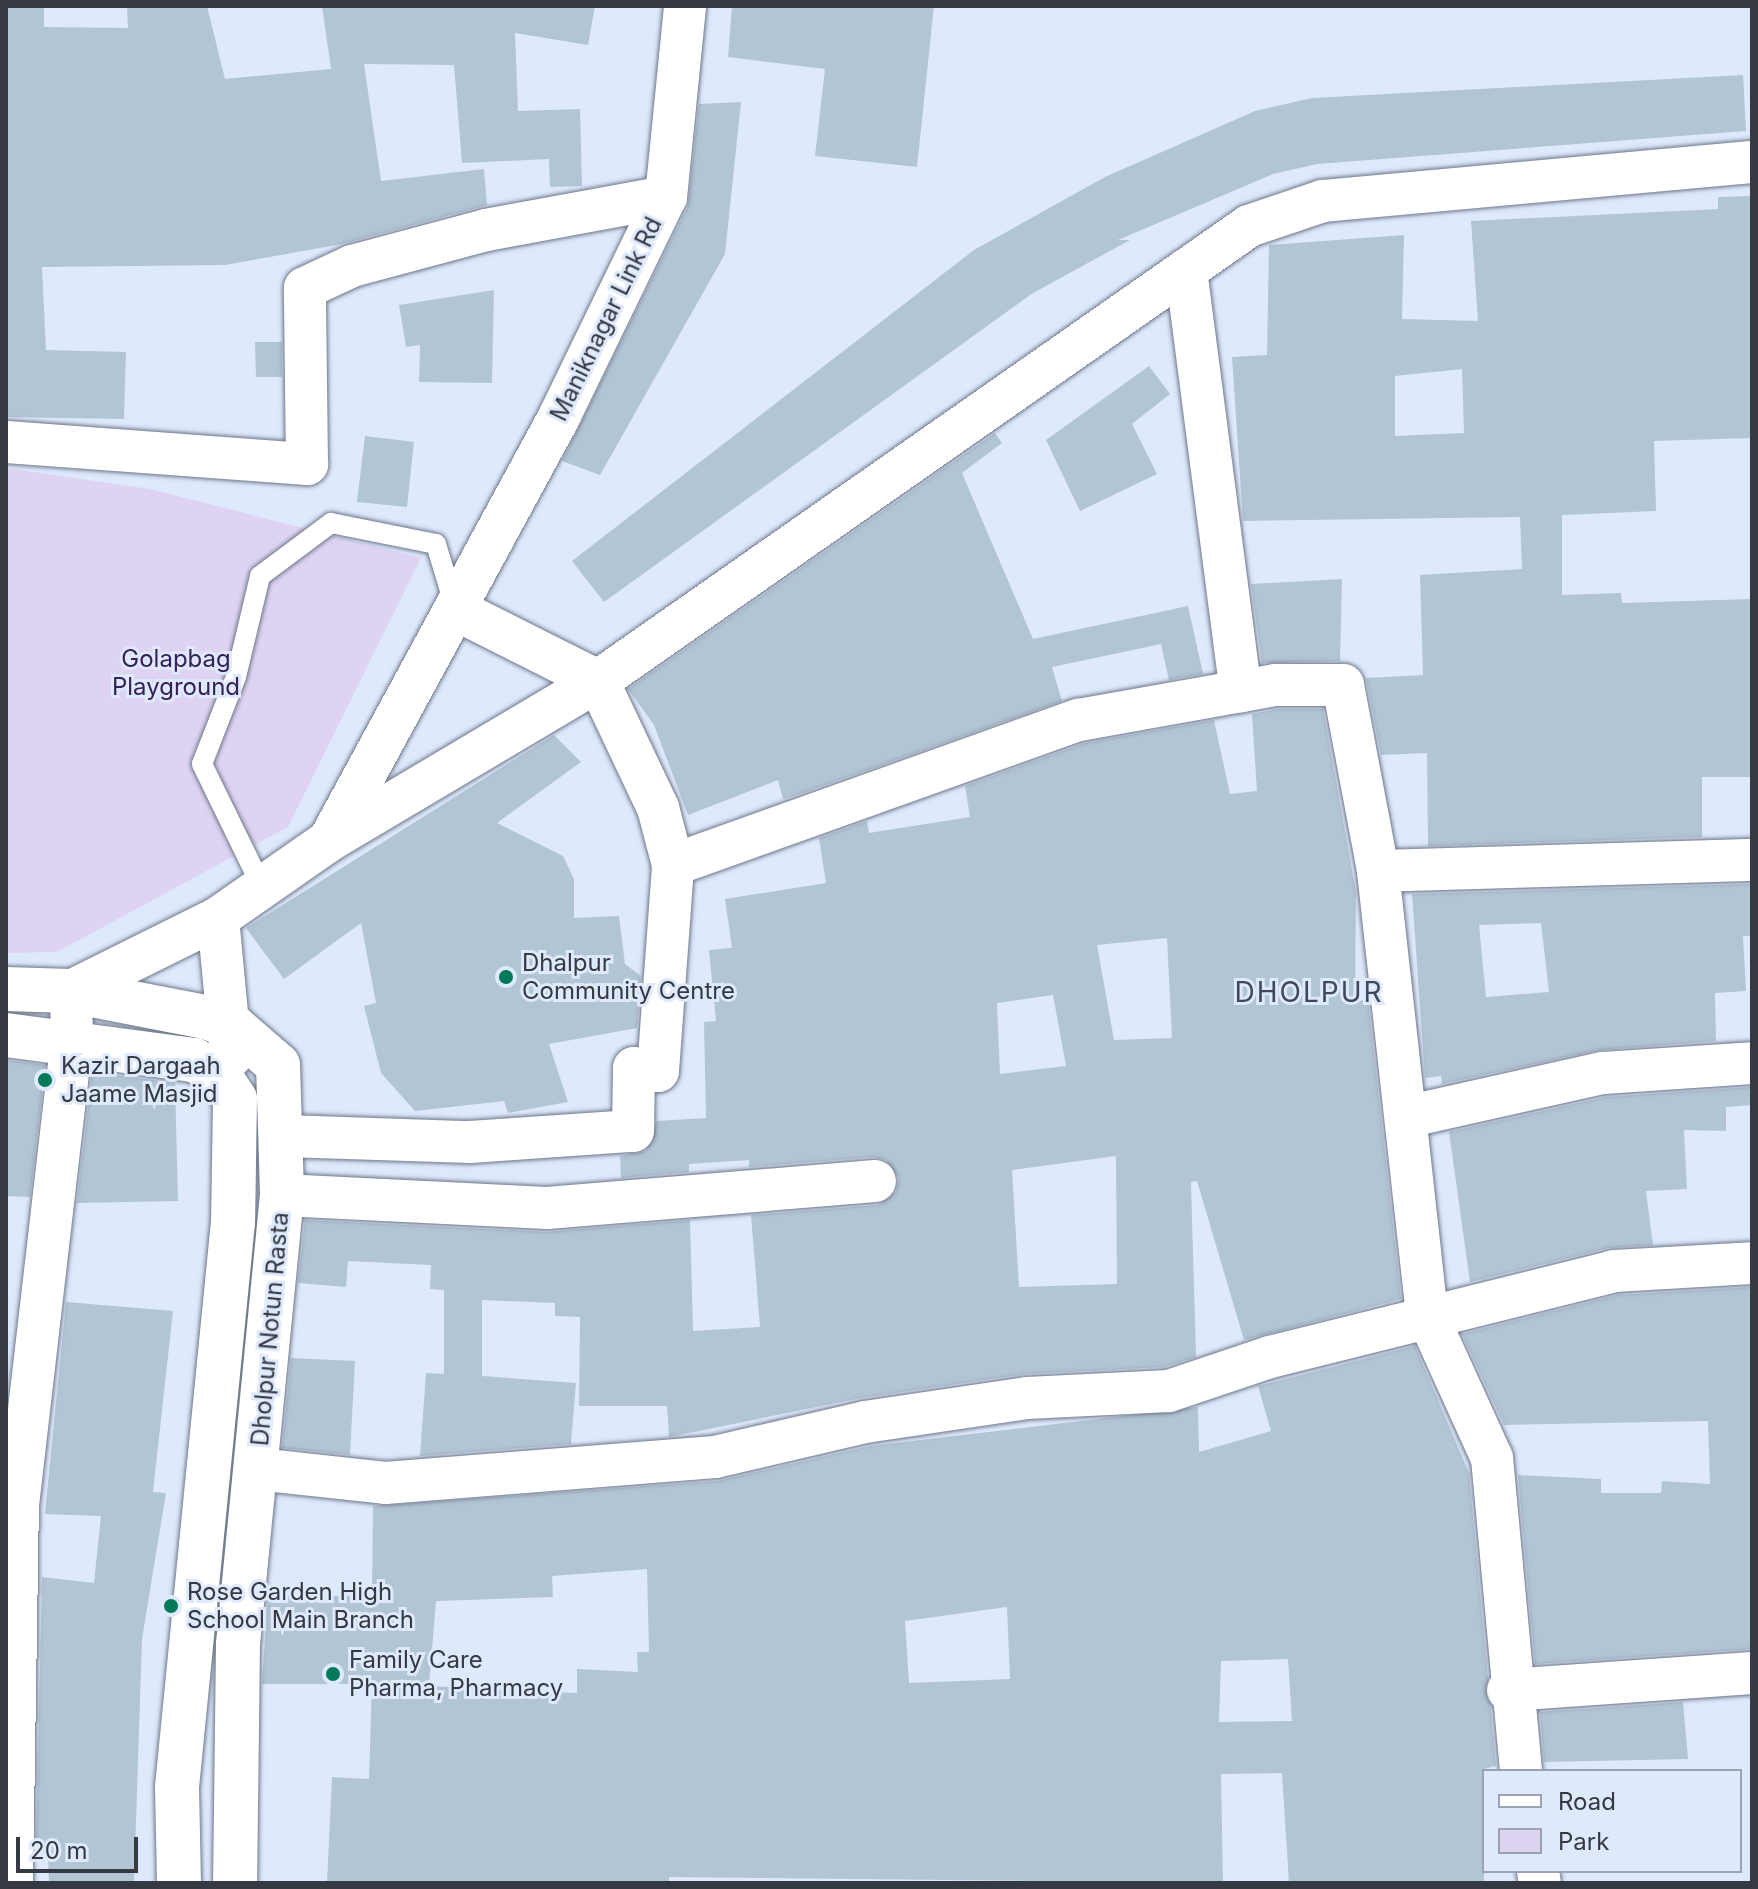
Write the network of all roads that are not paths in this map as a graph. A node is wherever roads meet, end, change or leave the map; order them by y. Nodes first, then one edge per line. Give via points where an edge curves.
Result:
1 (685, 6) edge
2 (1752, 162) edge
3 (666, 197) junction
4 (1186, 270) junction
5 (6, 442) edge
6 (455, 609) junction
7 (598, 681) junction
8 (1241, 691) junction
9 (330, 840) junction
10 (1752, 860) edge
11 (673, 865) junction
12 (1378, 871) junction
13 (262, 887) junction
14 (218, 918) junction
15 (6, 989) edge
16 (71, 991) junction
17 (228, 1025) junction
18 (6, 1035) edge
19 (72, 1040) junction
20 (1752, 1063) edge
21 (235, 1099) junction
22 (1410, 1116) junction
23 (285, 1136) junction
24 (875, 1181) dead end
25 (282, 1195) junction
26 (1752, 1263) edge
27 (1427, 1315) junction
28 (207, 1462) junction
29 (257, 1469) junction
30 (1752, 1673) edge
31 (1508, 1690) junction
32 (1521, 1769) edge
33 (12, 1883) edge
34 (179, 1883) edge
35 (235, 1883) edge

1 - 3 street, Maniknagar Link Rd
2 - 4 street via 1323,201 1249,226
3 - 5 street via 486,230 352,266 305,288 307,464
3 - 6 street, Maniknagar Link Rd via 560,415
4 - 7 street
4 - 8 street
6 - 7 street
6 - 9 street, Maniknagar Link Rd
6 - 13 lane via 436,544 331,523 260,576 236,677 202,764
7 - 9 street
7 - 11 street via 658,808
8 - 11 street via 1079,720
8 - 12 street via 1343,685
9 - 13 street
10 - 12 street
11 - 23 street via 658,1071 634,1068 633,1131 470,1142
12 - 22 street
13 - 14 street
14 - 16 street
14 - 17 street
15 - 16 main road, Dholpur Notun Rasta
16 - 17 main road, Dholpur Notun Rasta
16 - 19 street
17 - 21 street
17 - 23 main road, Dholpur Notun Rasta via 278,1065
18 - 19 main road
19 - 21 main road via 194,1060 218,1073
19 - 33 street via 18,1505
20 - 22 street via 1603,1073
21 - 28 main road, Dholpur Notun Rasta via 233,1222
22 - 27 street
23 - 25 main road, Dholpur Notun Rasta
24 - 25 street via 547,1208
25 - 29 main road, Dholpur Notun Rasta
26 - 27 street via 1614,1271
27 - 29 street via 1169,1391 1027,1398 865,1422 715,1457 385,1483
27 - 31 street via 1492,1458
28 - 29 main road
28 - 34 main road, Dholpur Notun Rasta via 177,1787
29 - 35 main road, Dholpur Notun Rasta via 238,1644
30 - 31 street
31 - 32 street

